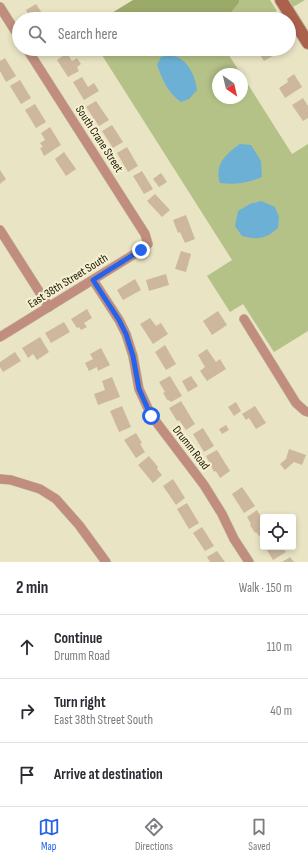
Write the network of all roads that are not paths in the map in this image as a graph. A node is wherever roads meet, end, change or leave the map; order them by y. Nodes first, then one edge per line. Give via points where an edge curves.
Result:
1 (281, 0) edge
2 (0, 7) edge
3 (289, 12) edge
4 (296, 23) edge
5 (12, 26) edge
6 (308, 42) edge
7 (31, 56) edge
8 (0, 230) edge
9 (148, 244) joint
10 (93, 280) junction
11 (49, 307) junction
12 (244, 319) dead end
13 (0, 337) edge
14 (308, 412) edge
15 (0, 479) edge
16 (106, 562) edge
17 (249, 562) edge

1 - 3 street
2 - 5 street
4 - 6 street
7 - 9 street, South Crane Street via 145,234
8 - 11 street
9 - 10 street, East 38th Street South
10 - 11 street, East 38th Street South
10 - 17 street, Drumm Road via 126,334 139,389 151,416 204,485
11 - 13 street, East 38th Street South
12 - 14 street via 296,403
15 - 16 street via 40,489 56,499

